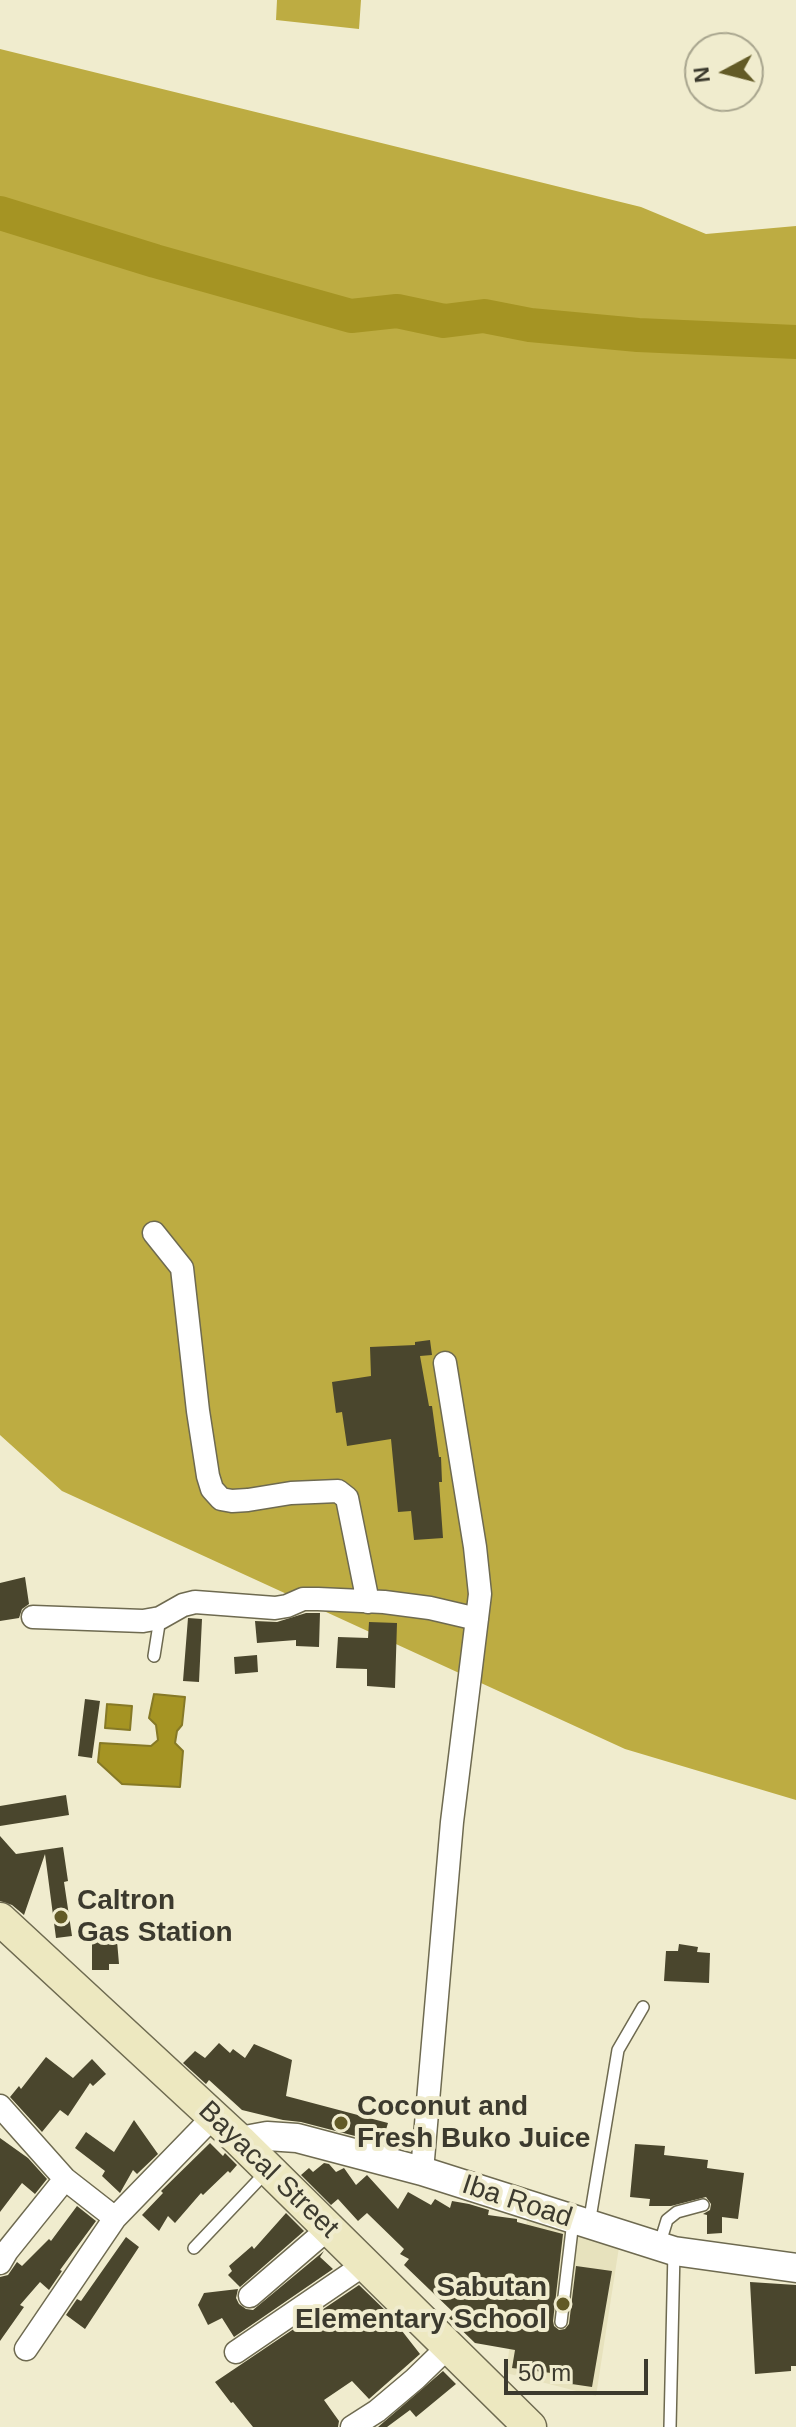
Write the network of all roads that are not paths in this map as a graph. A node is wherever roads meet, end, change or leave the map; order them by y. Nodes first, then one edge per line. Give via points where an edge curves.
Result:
1 (154, 1233) dead end
2 (445, 1363) dead end
3 (368, 1602) junction
4 (33, 1617) dead end
5 (160, 1618) junction
6 (477, 1619) junction
7 (154, 1656) dead end
8 (0, 1919) edge
9 (643, 2007) dead end
10 (0, 2106) edge
11 (214, 2116) junction
12 (240, 2141) junction
13 (269, 2169) junction
14 (422, 2171) junction
15 (65, 2179) junction
16 (703, 2205) dead end
17 (115, 2218) junction
18 (581, 2222) junction
19 (329, 2228) junction
20 (194, 2248) dead end
21 (666, 2248) junction
22 (2, 2254) edge
23 (365, 2264) junction
24 (796, 2268) edge
25 (250, 2296) dead end
26 (561, 2322) dead end
27 (449, 2346) junction
28 (26, 2349) dead end
29 (236, 2352) dead end
30 (352, 2427) edge
31 (530, 2427) edge
32 (670, 2427) edge

1 - 3 street via 182,1268 212,1489 232,1501 338,1491 347,1498
2 - 6 street via 475,1547
3 - 5 street via 303,1599 260,1608 195,1602
3 - 6 street
4 - 5 street
5 - 7 lane
6 - 14 street via 452,1822
8 - 11 main road, Bayacal Street
9 - 18 lane via 618,2050
10 - 15 street
11 - 12 main road, Bayacal Street
11 - 17 street
12 - 13 main road, Bayacal Street
12 - 14 street, Iba Road via 297,2138
13 - 19 main road, Bayacal Street
13 - 20 lane
14 - 18 street, Iba Road
15 - 17 street
15 - 22 street
16 - 21 lane via 667,2220
17 - 28 street
18 - 21 street, Iba Road
18 - 26 lane
19 - 23 main road, Bayacal Street
19 - 25 street
21 - 24 street, Iba Road
21 - 32 lane
23 - 27 main road, Bayacal Street
23 - 29 street
27 - 30 street
27 - 31 main road, Bayacal Street

